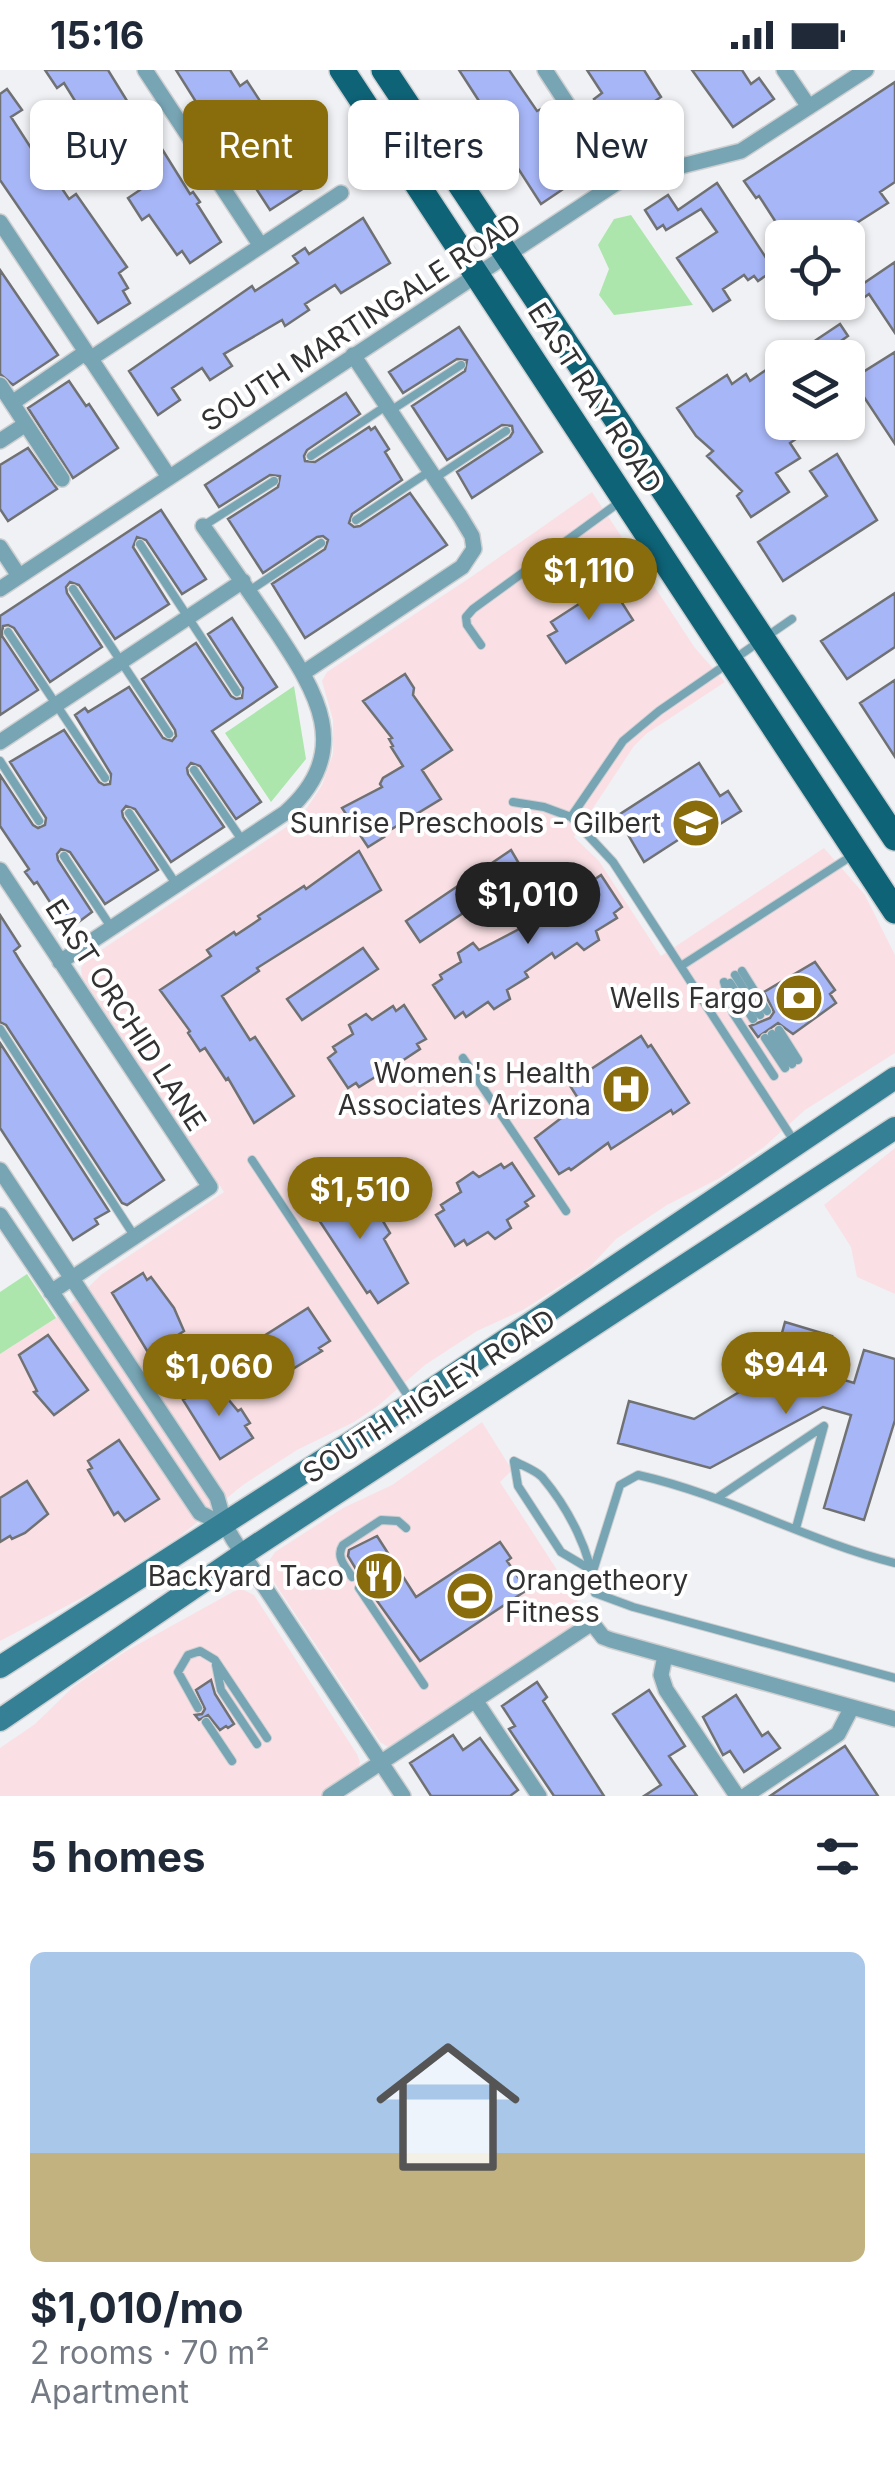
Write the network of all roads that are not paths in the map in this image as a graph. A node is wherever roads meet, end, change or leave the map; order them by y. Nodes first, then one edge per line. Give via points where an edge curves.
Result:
1 (144, 70) edge
2 (342, 70) edge
3 (384, 70) edge
4 (545, 70) edge
5 (784, 70) edge
6 (866, 70) edge
7 (565, 100) edge
8 (809, 108) junction
9 (684, 166) edge
10 (606, 190) edge
11 (341, 193) dead end
12 (0, 222) edge
13 (261, 246) junction
14 (508, 256) junction
15 (478, 276) junction
16 (88, 356) junction
17 (353, 356) junction
18 (461, 365) dead end
19 (0, 385) edge
20 (12, 402) junction
21 (388, 408) junction
22 (26, 424) junction
23 (506, 431) dead end
24 (0, 441) edge
25 (311, 456) dead end
26 (432, 475) junction
27 (169, 477) junction
28 (62, 479) dead end
29 (274, 481) dead end
30 (625, 498) junction
31 (356, 520) dead end
32 (204, 526) joint
33 (140, 544) dead end
34 (321, 544) dead end
35 (0, 546) edge
36 (20, 576) junction
37 (246, 586) junction
38 (0, 589) edge
39 (73, 589) dead end
40 (188, 618) junction
41 (792, 620) dead end
42 (8, 632) dead end
43 (760, 640) junction
44 (481, 646) dead end
45 (732, 660) junction
46 (121, 662) junction
47 (303, 673) junction
48 (236, 692) dead end
49 (56, 704) junction
50 (169, 734) dead end
51 (0, 742) edge
52 (0, 761) edge
53 (194, 770) dead end
54 (105, 778) dead end
55 (512, 802) dead end
56 (129, 812) dead end
57 (572, 818) junction
58 (39, 820) dead end
59 (895, 838) edge
60 (242, 841) junction
61 (856, 852) junction
62 (64, 856) dead end
63 (0, 870) edge
64 (177, 885) junction
65 (895, 911) edge
66 (112, 927) junction
67 (60, 962) junction
68 (681, 966) junction
69 (732, 977) junction
70 (0, 1029) edge
71 (463, 1058) dead end
72 (792, 1064) joint
73 (774, 1076) dead end
74 (895, 1078) edge
75 (895, 1128) edge
76 (796, 1144) junction
77 (252, 1160) dead end
78 (0, 1170) edge
79 (566, 1211) dead end
80 (0, 1215) edge
81 (136, 1237) junction
82 (603, 1275) junction
83 (72, 1279) junction
84 (52, 1292) junction
85 (624, 1305) junction
86 (412, 1402) junction
87 (716, 1498) junction
88 (564, 1511) junction
89 (543, 1524) junction
90 (406, 1528) dead end
91 (796, 1528) junction
92 (233, 1539) junction
93 (895, 1563) edge
94 (592, 1572) junction
95 (352, 1578) dead end
96 (359, 1588) dead end
97 (665, 1656) junction
98 (215, 1660) junction
99 (0, 1667) edge
100 (895, 1678) edge
101 (424, 1686) dead end
102 (474, 1700) junction
103 (198, 1708) dead end
104 (852, 1708) junction
105 (0, 1720) edge
106 (895, 1720) edge
107 (206, 1722) dead end
108 (267, 1738) dead end
109 (256, 1744) dead end
110 (232, 1761) dead end
111 (381, 1762) junction
112 (330, 1796) edge
113 (403, 1796) edge
114 (539, 1796) edge
115 (736, 1796) edge
116 (744, 1796) edge

1 - 13 street
2 - 15 main road, EAST RAY ROAD
3 - 14 main road, EAST RAY ROAD
4 - 7 street
5 - 8 street
6 - 8 street, SOUTH MARTINGALE ROAD
8 - 9 street, SOUTH MARTINGALE ROAD via 732,154
10 - 14 street, SOUTH MARTINGALE ROAD
11 - 13 street
12 - 16 street
13 - 16 street
14 - 15 street, SOUTH MARTINGALE ROAD
14 - 43 main road, EAST RAY ROAD
15 - 17 street, SOUTH MARTINGALE ROAD
15 - 30 main road, EAST RAY ROAD
16 - 20 street
16 - 27 street
17 - 21 street
17 - 27 street, SOUTH MARTINGALE ROAD
18 - 21 lane
19 - 20 street
20 - 22 street
21 - 25 lane
21 - 26 street
22 - 24 street
22 - 28 street
23 - 26 lane
26 - 31 lane
26 - 47 street via 470,532 473,553 462,567
27 - 36 street, SOUTH MARTINGALE ROAD
29 - 32 lane
30 - 44 lane via 473,609 467,624
30 - 45 main road, EAST RAY ROAD
32 - 37 street
33 - 40 lane
34 - 37 lane
35 - 36 street
36 - 38 street, SOUTH MARTINGALE ROAD
37 - 40 street
37 - 47 street
39 - 46 lane
40 - 46 street
40 - 48 lane
41 - 43 lane
42 - 49 lane
43 - 45 lane
43 - 59 main road, EAST RAY ROAD
45 - 57 lane via 623,741
45 - 61 main road, EAST RAY ROAD
46 - 49 street
46 - 50 lane
47 - 60 street via 318,701 321,754 292,807
49 - 51 street
49 - 54 lane
52 - 58 lane
53 - 60 lane
55 - 57 lane
56 - 64 lane
57 - 68 lane via 613,862
60 - 64 street
61 - 65 main road, EAST RAY ROAD
61 - 68 lane
62 - 66 lane
63 - 67 street, EAST ORCHID LANE
64 - 66 street
66 - 67 street
67 - 81 street, EAST ORCHID LANE via 210,1188
68 - 76 lane
69 - 69 lane via 760,1015
69 - 73 lane via 733,1013
70 - 81 lane
71 - 79 lane
72 - 72 lane via 772,1034
74 - 76 main road, SOUTH HIGLEY ROAD
75 - 85 main road, SOUTH HIGLEY ROAD
76 - 82 main road, SOUTH HIGLEY ROAD
77 - 86 lane
78 - 83 street
80 - 84 street
81 - 83 street
82 - 85 main road
82 - 86 main road, SOUTH HIGLEY ROAD
83 - 84 street
83 - 92 street via 217,1496
84 - 92 street via 200,1513
85 - 92 main road, SOUTH HIGLEY ROAD
86 - 92 main road, SOUTH HIGLEY ROAD
87 - 91 lane
87 - 91 lane via 824,1426
87 - 94 lane via 638,1475 620,1485
88 - 89 lane
88 - 89 lane via 540,1474 514,1461 518,1486
88 - 94 lane
89 - 94 lane via 561,1552
90 - 95 lane via 381,1520 343,1545 341,1559
91 - 93 lane
92 - 99 main road, SOUTH HIGLEY ROAD
92 - 105 main road, SOUTH HIGLEY ROAD
92 - 111 street
94 - 100 lane via 595,1593 633,1607
96 - 101 lane
97 - 102 street via 602,1637 592,1623
97 - 104 street
97 - 115 street via 666,1690
98 - 103 lane via 194,1652 180,1665 180,1680
98 - 108 lane
98 - 109 lane via 222,1690
102 - 111 street
102 - 114 street
104 - 106 street
104 - 116 street via 838,1734
107 - 110 lane
111 - 112 street
111 - 113 street

